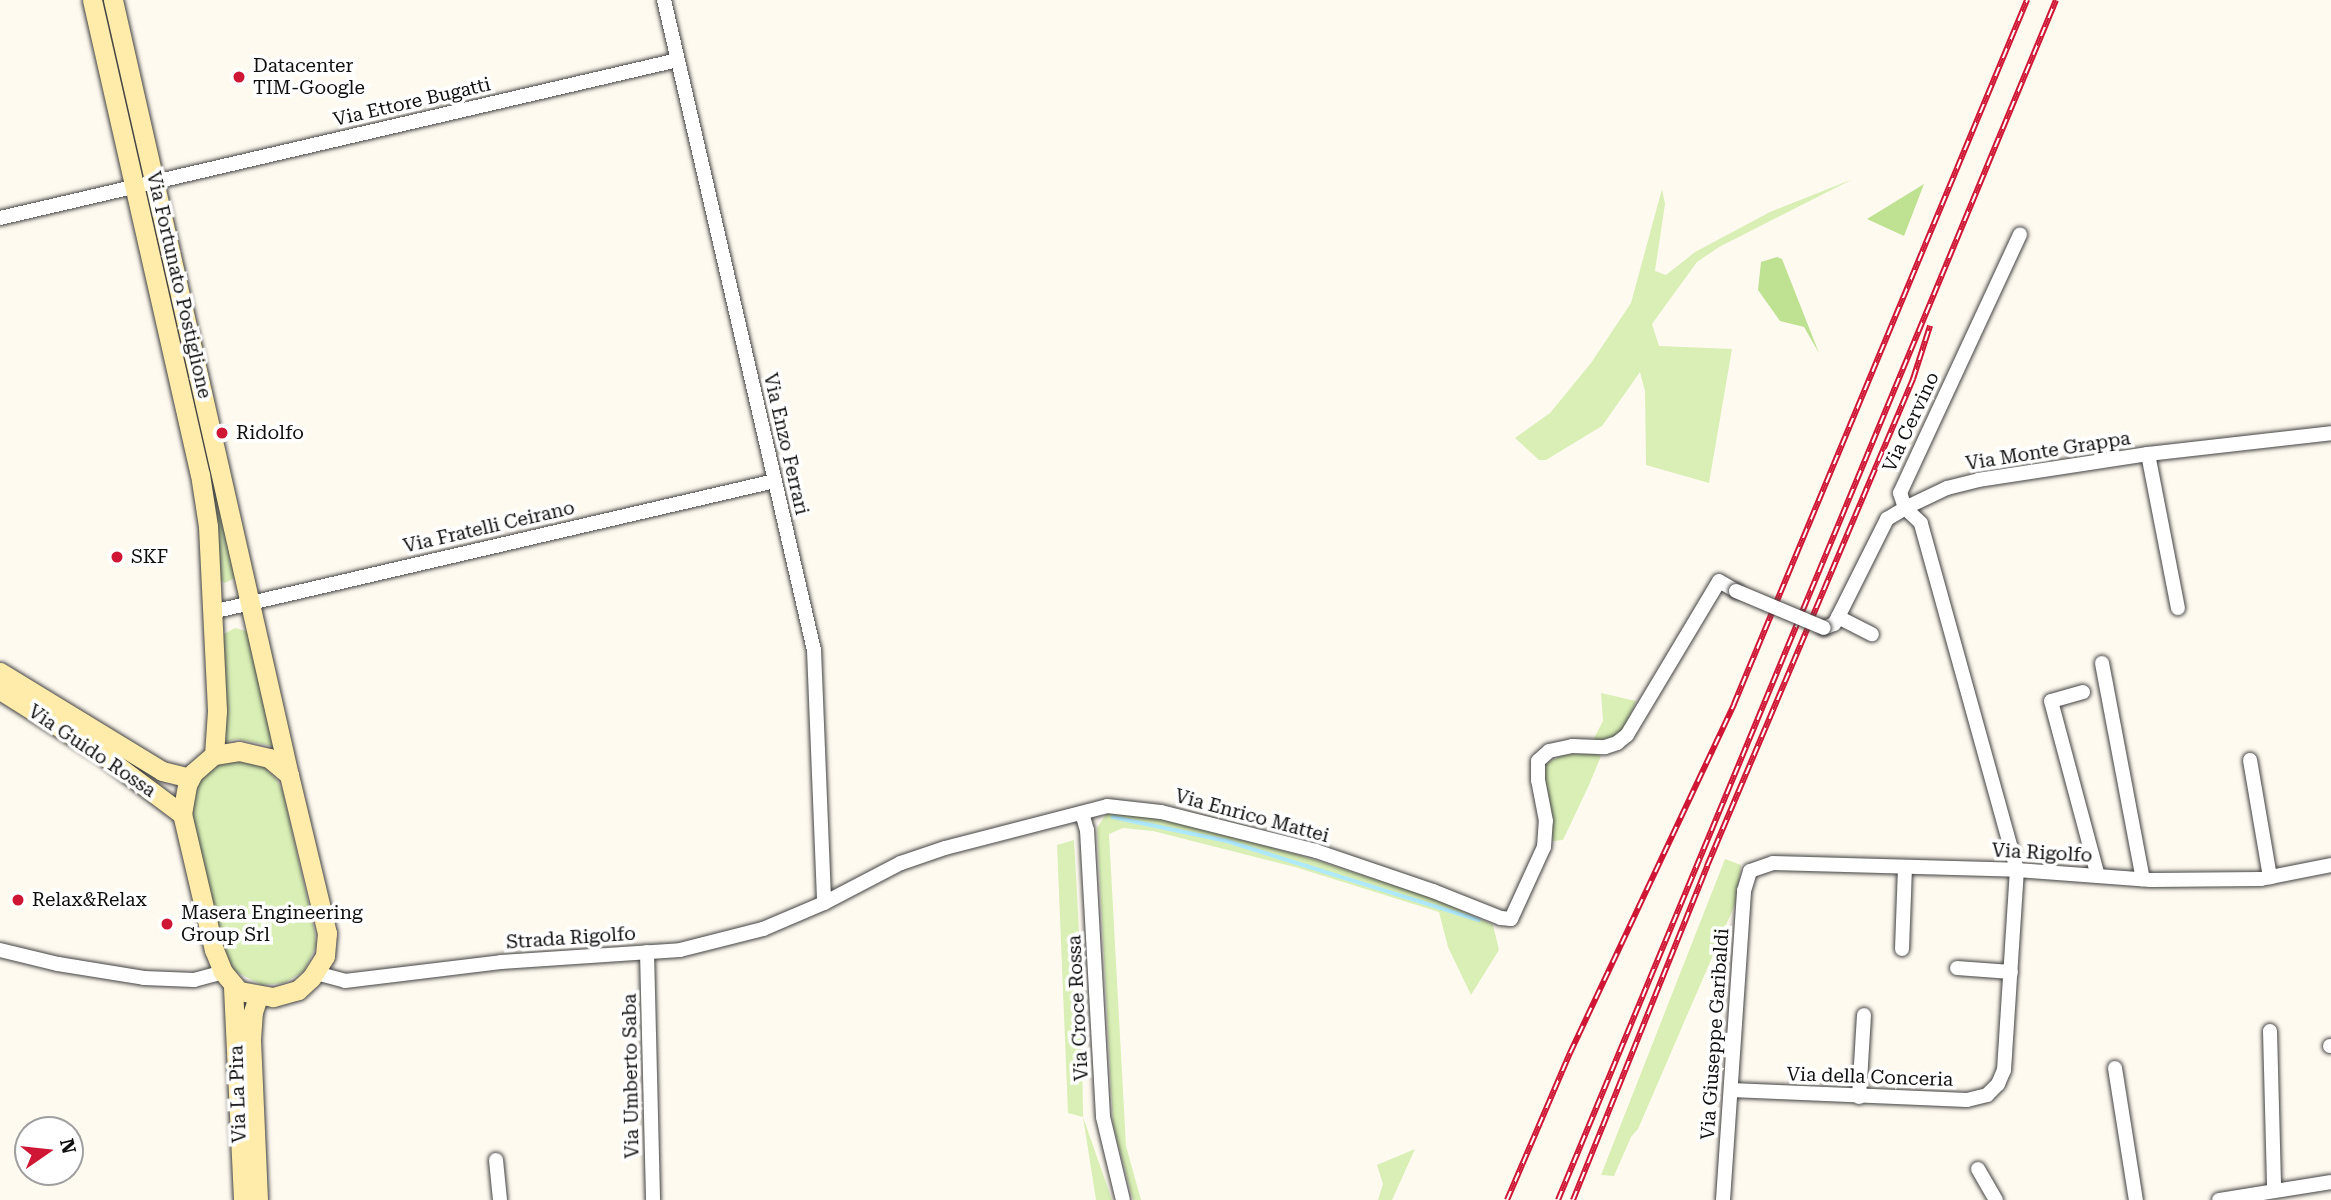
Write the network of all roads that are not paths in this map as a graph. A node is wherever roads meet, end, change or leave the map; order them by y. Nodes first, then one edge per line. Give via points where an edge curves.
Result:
1 (92, 0) edge
2 (113, 0) edge
3 (664, 0) edge
4 (678, 60) junction
5 (155, 181) junction
6 (135, 186) junction
7 (0, 218) edge
8 (2020, 236) dead end
9 (2331, 433) edge
10 (213, 435) junction
11 (193, 441) junction
12 (2148, 454) junction
13 (775, 481) junction
14 (1905, 508) junction
15 (251, 603) junction
16 (2178, 608) dead end
17 (212, 612) junction
18 (1839, 617) junction
19 (1871, 635) dead end
20 (2102, 663) dead end
21 (0, 672) edge
22 (0, 690) edge
23 (2083, 692) dead end
24 (214, 755) junction
25 (2250, 760) dead end
26 (289, 775) junction
27 (190, 778) junction
28 (1082, 813) junction
29 (183, 814) junction
30 (2331, 866) edge
31 (1905, 867) junction
32 (2017, 870) junction
33 (1750, 871) joint
34 (2098, 876) junction
35 (2270, 877) junction
36 (2143, 879) junction
37 (824, 903) junction
38 (1902, 949) dead end
39 (0, 950) edge
40 (648, 952) junction
41 (1957, 968) dead end
42 (316, 972) junction
43 (2011, 972) junction
44 (228, 980) junction
45 (258, 997) junction
46 (1864, 1015) dead end
47 (2270, 1031) dead end
48 (2115, 1068) dead end
49 (1731, 1090) junction
50 (1859, 1097) junction
51 (496, 1160) dead end
52 (1978, 1170) dead end
53 (2331, 1182) edge
54 (2274, 1189) junction
55 (243, 1200) edge
56 (258, 1200) edge
57 (500, 1200) edge
58 (653, 1200) edge
59 (1123, 1200) edge
60 (1723, 1200) edge
61 (1996, 1200) edge
62 (2136, 1200) edge
63 (2219, 1200) edge

1 - 6 street, Via Fortunato Postiglione
2 - 5 street, Via Fortunato Postiglione
3 - 4 street, Via Enzo Ferrari
4 - 5 street, Via Ettore Bugatti
4 - 13 street, Via Enzo Ferrari
5 - 6 street, Via Ettore Bugatti
5 - 10 street, Via Fortunato Postiglione
6 - 7 street, Via Ettore Bugatti
6 - 11 street, Via Fortunato Postiglione
8 - 14 street, Via Cervino via 1900,493
9 - 12 street, Via Monte Grappa
10 - 11 street
10 - 15 street, Via Fortunato Postiglione
11 - 17 street, Via Fortunato Postiglione via 208,526
12 - 14 street, Via Monte Grappa via 1978,480 1947,488
12 - 16 street
13 - 15 street, Via Fratelli Ceirano
13 - 37 street, Via Enzo Ferrari via 814,650
14 - 18 street via 1887,519
14 - 32 street via 1921,523
15 - 17 street, Via Fratelli Ceirano
15 - 26 street, Via Fortunato Postiglione
17 - 24 street, Via Fortunato Postiglione via 217,711
18 - 19 street
18 - 28 street, Via Enrico Mattei, bridge via 1824,628 1719,581 1627,735 1605,747 1549,751 1538,761 1544,847 1511,919 1248,832 1161,812 1107,806
20 - 36 street
21 - 27 street, Via Guido Rossa via 162,771
22 - 29 street, Via Guido Rossa via 99,751
23 - 34 street via 2051,701
24 - 26 street via 249,752 269,758
24 - 27 street
25 - 35 street
26 - 42 street, Via Fortunato Postiglione via 327,933 325,956
27 - 29 street
28 - 37 street, Via Enrico Mattei via 901,863
28 - 59 street, Via Croce Rossa via 1087,830 1103,1117
29 - 44 street, Via La Pira via 215,950
30 - 35 street, Via Rigolfo
31 - 32 street, Via Rigolfo
31 - 33 street, Via Rigolfo via 1773,863
31 - 38 street
32 - 34 street, Via Rigolfo
32 - 43 street, Via della Conceria
33 - 49 street, Via Giuseppe Garibaldi via 1744,891
34 - 36 street, Via Rigolfo
35 - 36 street, Via Rigolfo
37 - 40 street, Strada Rigolfo via 763,929 680,950
39 - 44 street via 144,978
40 - 42 street, Strada Rigolfo via 501,962 345,981
40 - 58 street, Via Umberto Saba
41 - 43 street
42 - 45 street via 298,990
43 - 50 street, Via della Conceria via 2004,1070 1987,1095 1967,1100
44 - 45 street
44 - 55 street, Via La Pira
45 - 56 street, Via La Pira via 251,1039
46 - 50 street
47 - 54 street
48 - 62 street
49 - 50 street, Via della Conceria
49 - 60 street, Via Giuseppe Garibaldi
51 - 57 street
52 - 61 street
53 - 54 street
54 - 63 street

